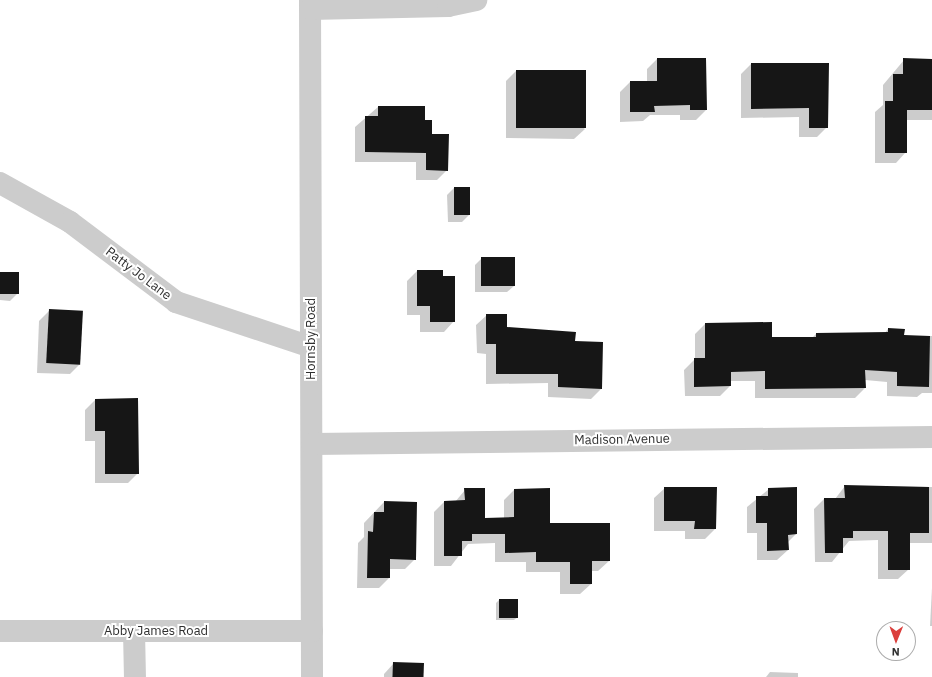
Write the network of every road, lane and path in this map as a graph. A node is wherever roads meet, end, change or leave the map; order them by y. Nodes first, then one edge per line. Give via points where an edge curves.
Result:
1 (476, 0) edge
2 (310, 4) edge
3 (0, 183) edge
4 (311, 347) junction
5 (932, 437) edge
6 (312, 444) junction
7 (0, 631) edge
8 (134, 631) junction
9 (312, 631) junction
10 (135, 677) edge
11 (312, 677) edge

1 - 2 street via 448,6
2 - 4 street, Hornsby Road
3 - 4 street, Patty Jo Lane via 70,222 176,302
4 - 6 street, Hornsby Road
5 - 6 street, Madison Avenue
6 - 9 street, Hornsby Road
7 - 8 street, Abby James Road
8 - 9 street, Abby James Road
8 - 10 street
9 - 11 street, Hornsby Road

